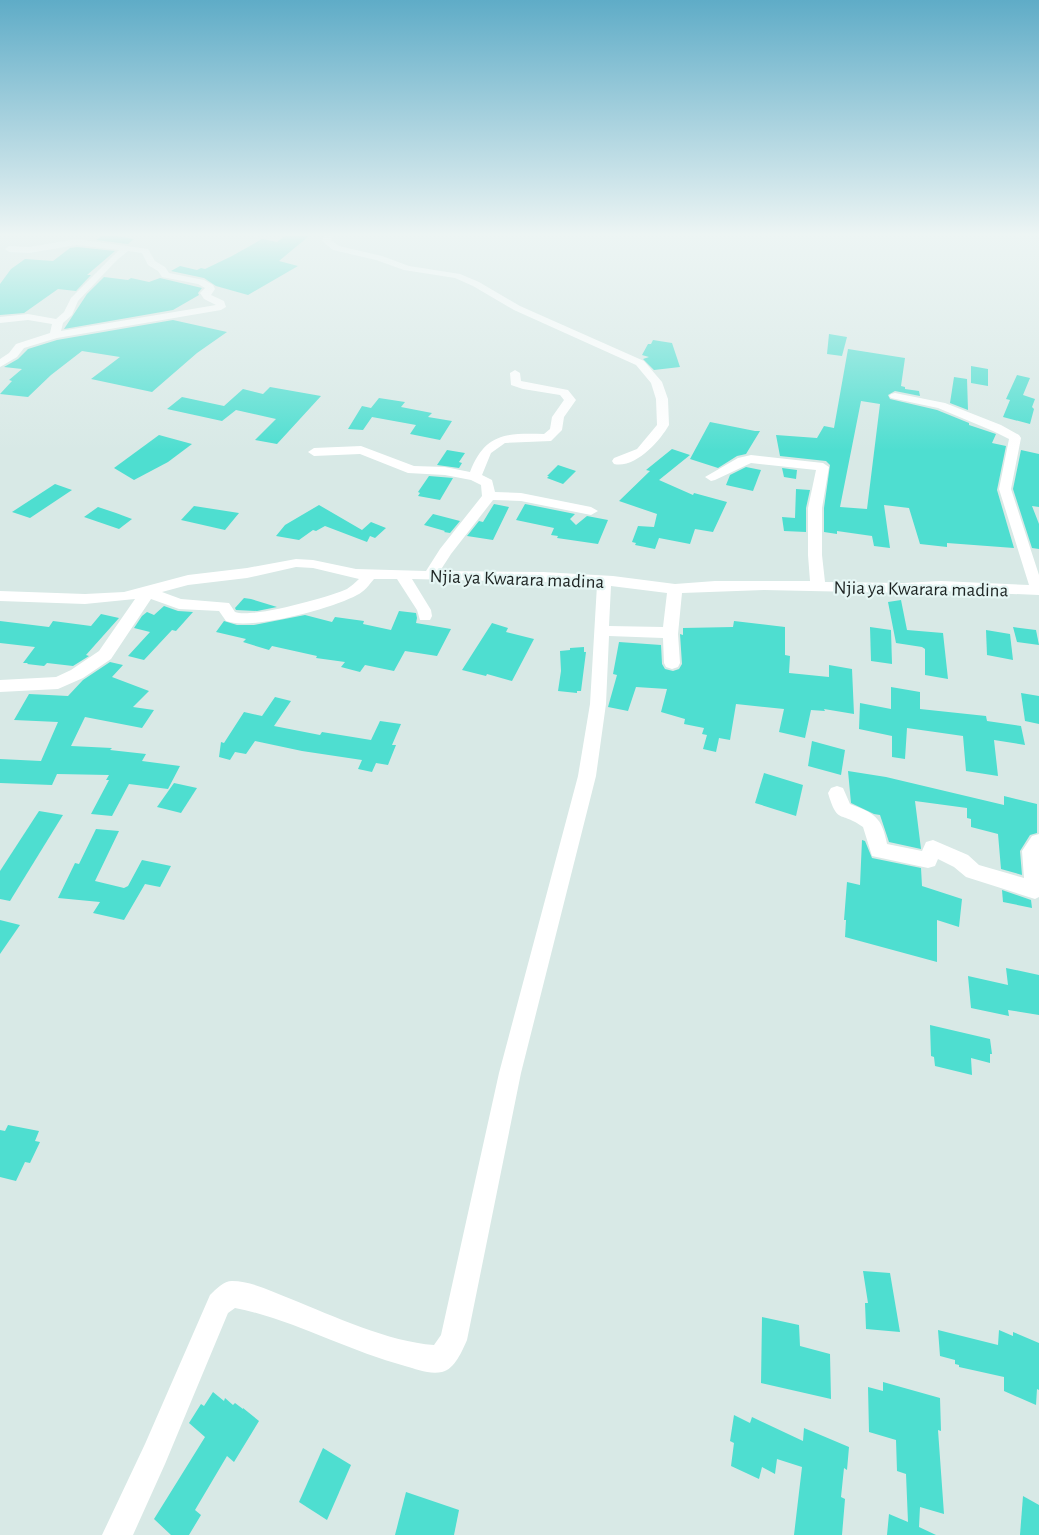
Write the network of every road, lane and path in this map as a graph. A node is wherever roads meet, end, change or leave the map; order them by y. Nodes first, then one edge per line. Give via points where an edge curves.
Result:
1 (70, 308) edge
2 (217, 308) edge
3 (516, 308) edge
4 (0, 320) edge
5 (58, 322) junction
6 (54, 335) junction
7 (0, 364) edge
8 (515, 373) dead end
9 (895, 396) dead end
10 (314, 452) dead end
11 (618, 461) dead end
12 (475, 477) junction
13 (711, 477) dead end
14 (489, 496) junction
15 (592, 511) dead end
16 (369, 575) junction
17 (402, 576) junction
18 (430, 576) junction
19 (604, 581) junction
20 (818, 587) junction
21 (675, 589) junction
22 (1039, 590) edge
23 (148, 592) junction
24 (0, 596) edge
25 (425, 616) dead end
26 (602, 631) junction
27 (670, 634) junction
28 (672, 662) dead end
29 (0, 686) edge
30 (837, 793) dead end
31 (1039, 842) edge
32 (117, 1535) edge

1 - 5 street
2 - 6 street
3 - 11 street via 640,363 656,382 662,399 659,432 641,452
4 - 5 street via 28,317
5 - 6 street
6 - 7 street via 20,346
8 - 12 street via 514,383 564,392 570,400 558,417 556,430 547,438 505,439 493,443 482,456
9 - 22 street via 941,405 1015,438 1005,489
10 - 12 street via 361,450 412,470 445,471
12 - 14 street via 487,484
13 - 20 street via 751,459 823,467 815,508
14 - 15 street via 521,497
14 - 18 street
16 - 17 street, Njia ya Kwarara madina
16 - 23 street, Njia ya Kwarara madina via 296,563 188,580
16 - 23 street via 351,593 279,614 237,619 230,616 224,606 179,604
17 - 18 street, Njia ya Kwarara madina
17 - 25 street
18 - 19 street, Njia ya Kwarara madina
19 - 21 street, Njia ya Kwarara madina
19 - 26 street
20 - 21 street, Njia ya Kwarara madina
20 - 22 street, Njia ya Kwarara madina via 941,586
21 - 27 street
23 - 24 street, Njia ya Kwarara madina via 85,599
23 - 29 street via 105,655 78,674 58,683
26 - 27 street
26 - 32 street via 598,704 587,776 510,1073 453,1340 441,1359 425,1358 343,1333 258,1299 231,1294 219,1304
27 - 28 street
30 - 31 street via 842,809 870,820 875,826 878,850 928,860 933,848 961,861 973,871 1035,890 1031,851

